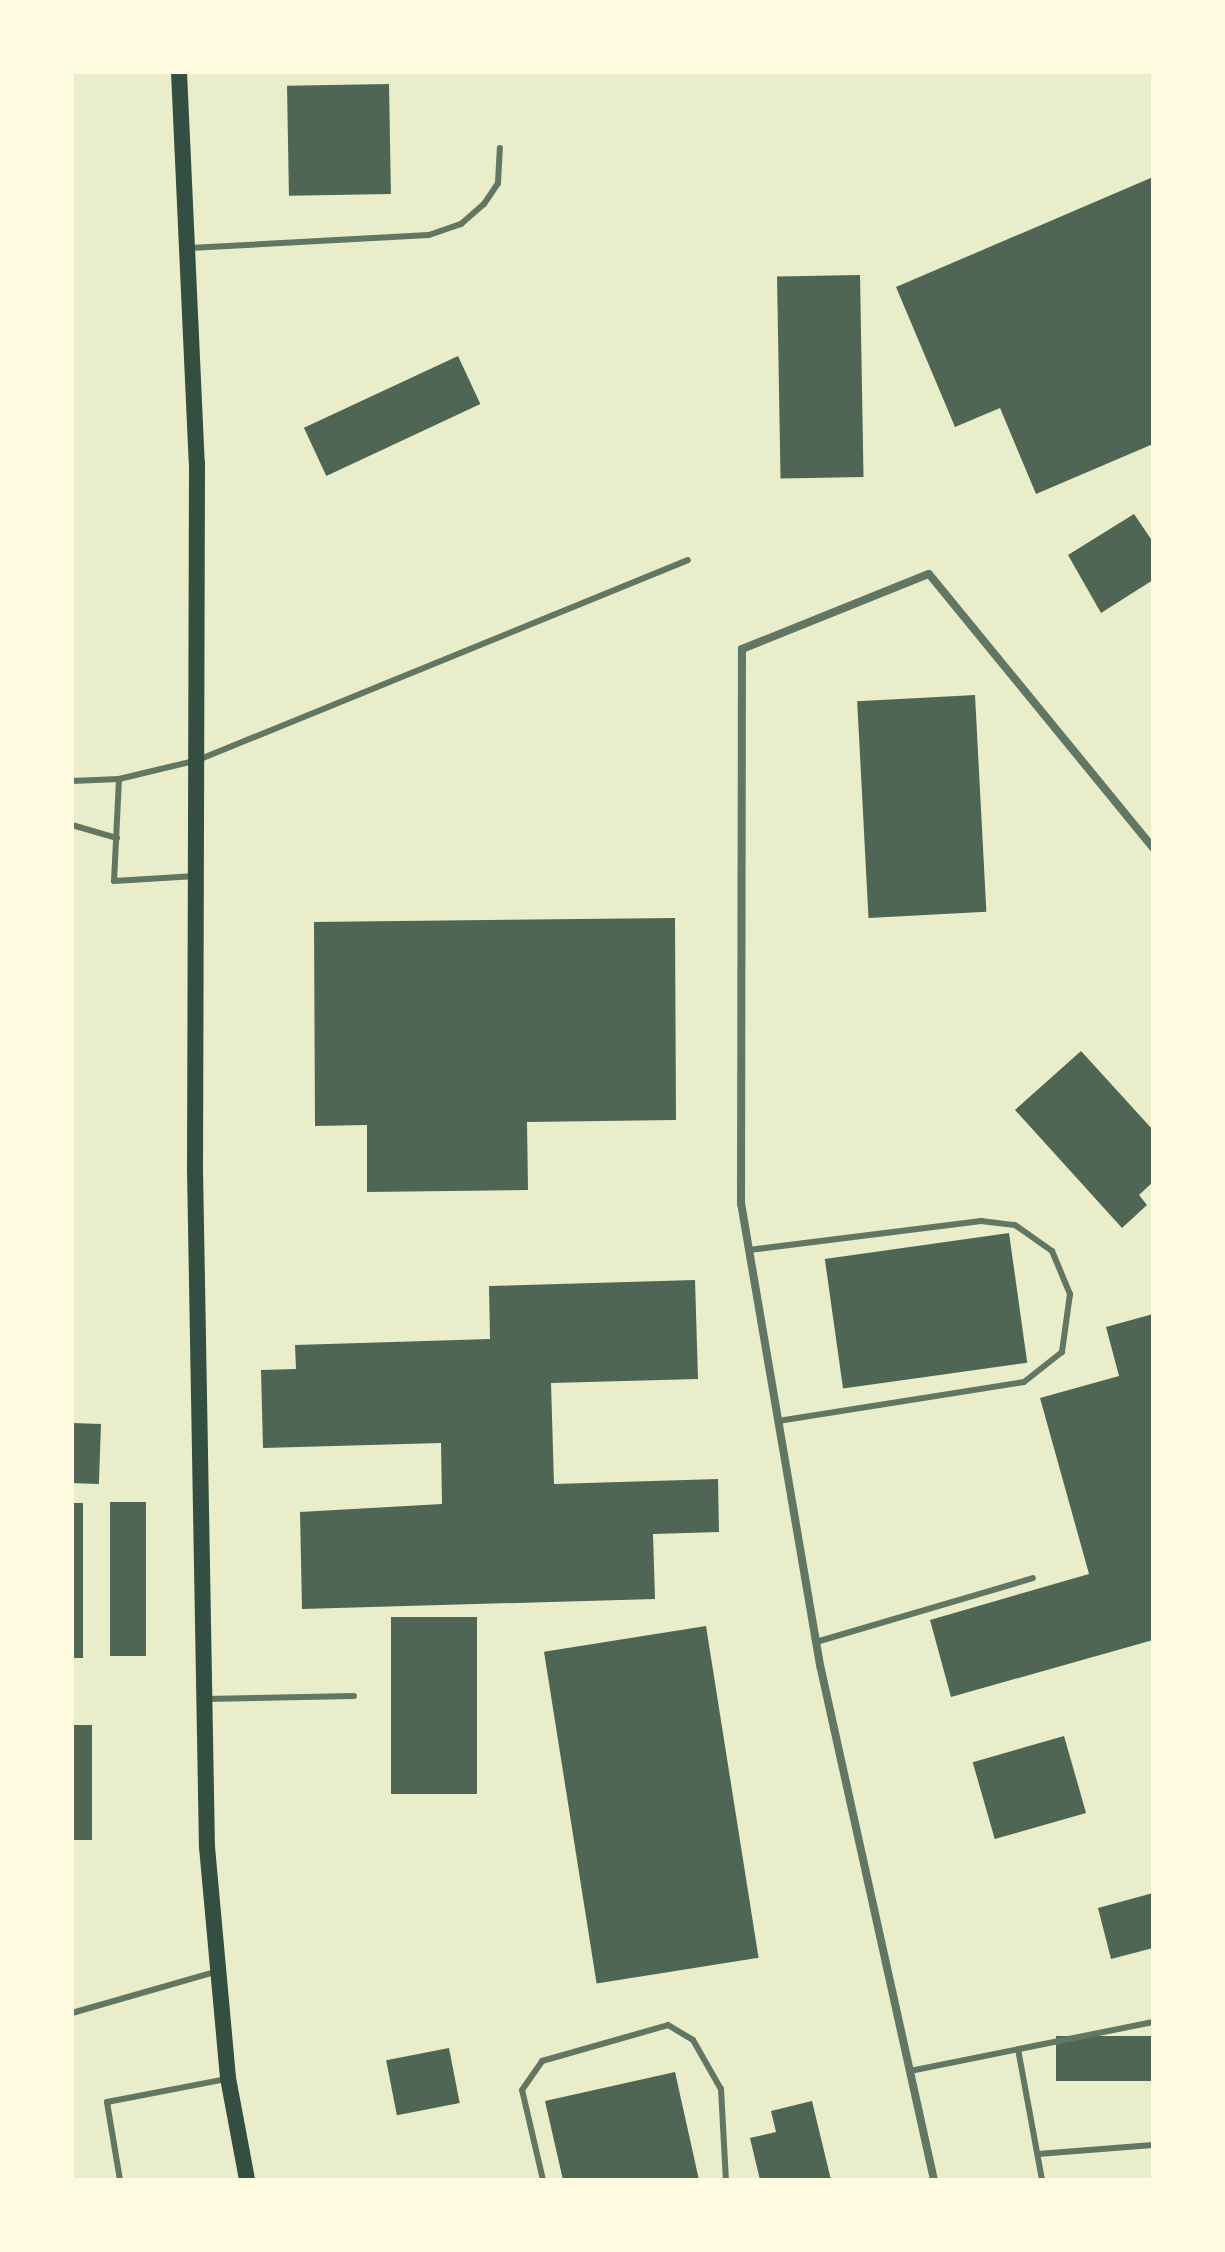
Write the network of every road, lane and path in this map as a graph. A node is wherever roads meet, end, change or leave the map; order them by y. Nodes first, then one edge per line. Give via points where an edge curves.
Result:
1 (179, 72) edge
2 (500, 148) dead end
3 (187, 249) junction
4 (688, 560) dead end
5 (198, 760) junction
6 (119, 779) junction
7 (72, 781) edge
8 (72, 825) edge
9 (117, 838) junction
10 (1153, 848) edge
11 (196, 876) junction
12 (749, 1250) junction
13 (778, 1421) junction
14 (1033, 1578) dead end
15 (816, 1642) junction
16 (354, 1696) dead end
17 (205, 1699) junction
18 (218, 1970) junction
19 (72, 2013) edge
20 (1153, 2022) edge
21 (1018, 2049) junction
22 (910, 2071) junction
23 (228, 2078) junction
24 (1153, 2145) edge
25 (1038, 2154) junction
26 (120, 2180) edge
27 (247, 2180) edge
28 (543, 2180) edge
29 (726, 2180) edge
30 (934, 2180) edge
31 (1042, 2180) edge

1 - 3 main road
2 - 3 lane via 498,183 484,204 461,224 429,235
3 - 5 main road
4 - 5 lane
5 - 6 lane
5 - 11 main road
6 - 7 lane
6 - 9 lane
8 - 9 lane
9 - 11 lane via 114,881
10 - 12 street via 929,574 742,649 741,1204
11 - 17 main road
12 - 13 street
12 - 13 lane via 981,1221 1015,1225 1052,1251 1070,1294 1062,1352 1024,1382
13 - 15 street
14 - 15 lane
15 - 22 street
16 - 17 lane
17 - 18 main road
18 - 19 lane
18 - 23 main road
20 - 21 lane
21 - 22 lane
21 - 25 lane
22 - 30 street
23 - 26 lane via 107,2102
23 - 27 main road
24 - 25 lane
25 - 31 lane
28 - 29 lane via 522,2090 542,2061 668,2025 693,2040 721,2089

